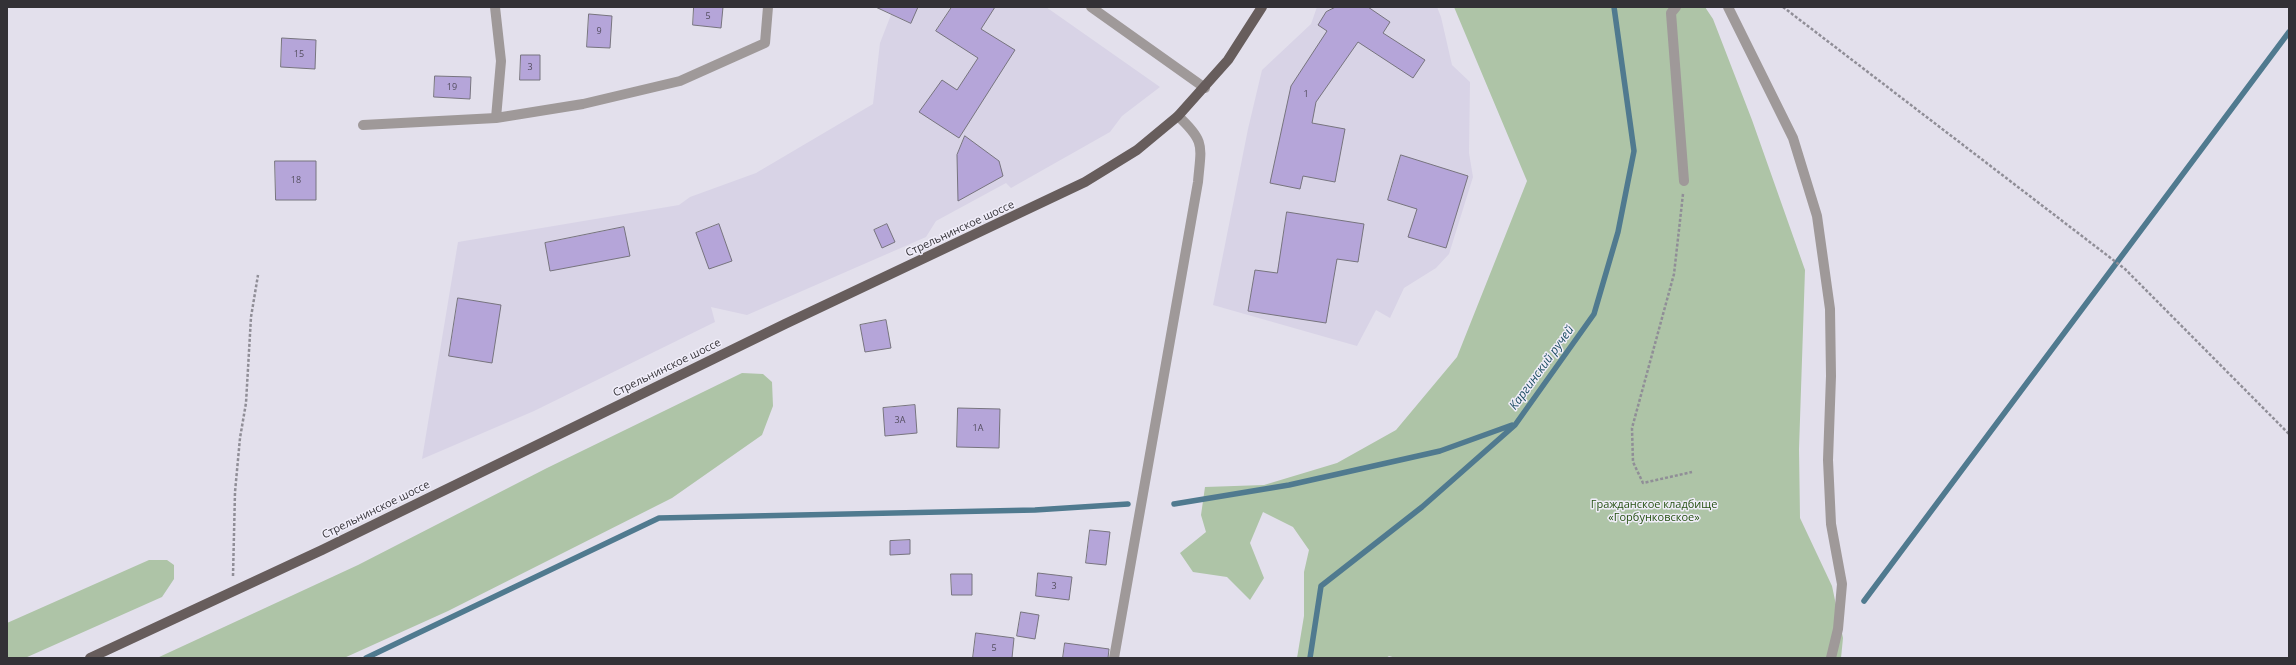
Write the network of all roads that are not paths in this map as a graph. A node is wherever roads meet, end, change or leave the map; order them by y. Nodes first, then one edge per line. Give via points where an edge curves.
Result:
1 (495, 7) edge
2 (768, 7) edge
3 (1262, 7) edge
4 (1676, 7) edge
5 (1728, 7) edge
6 (1098, 9) edge
7 (1205, 88) junction
8 (1178, 116) junction
9 (496, 118) junction
10 (363, 125) dead end
11 (1684, 181) road end
12 (90, 658) edge
13 (1114, 658) edge
14 (1831, 658) edge

1 - 9 street via 502,61
2 - 9 street via 765,43 680,81 583,104
3 - 7 main road, Стрельнинское шоссе via 1228,60
4 - 11 street via 1671,13
5 - 14 street via 1793,138 1817,216 1830,309 1828,460 1831,524 1842,584 1838,629
6 - 7 street
7 - 8 main road, Стрельнинское шоссе
8 - 12 main road, Стрельнинское шоссе via 1137,150 1085,182
8 - 13 street via 1195,132 1201,144 1198,182
9 - 10 street

